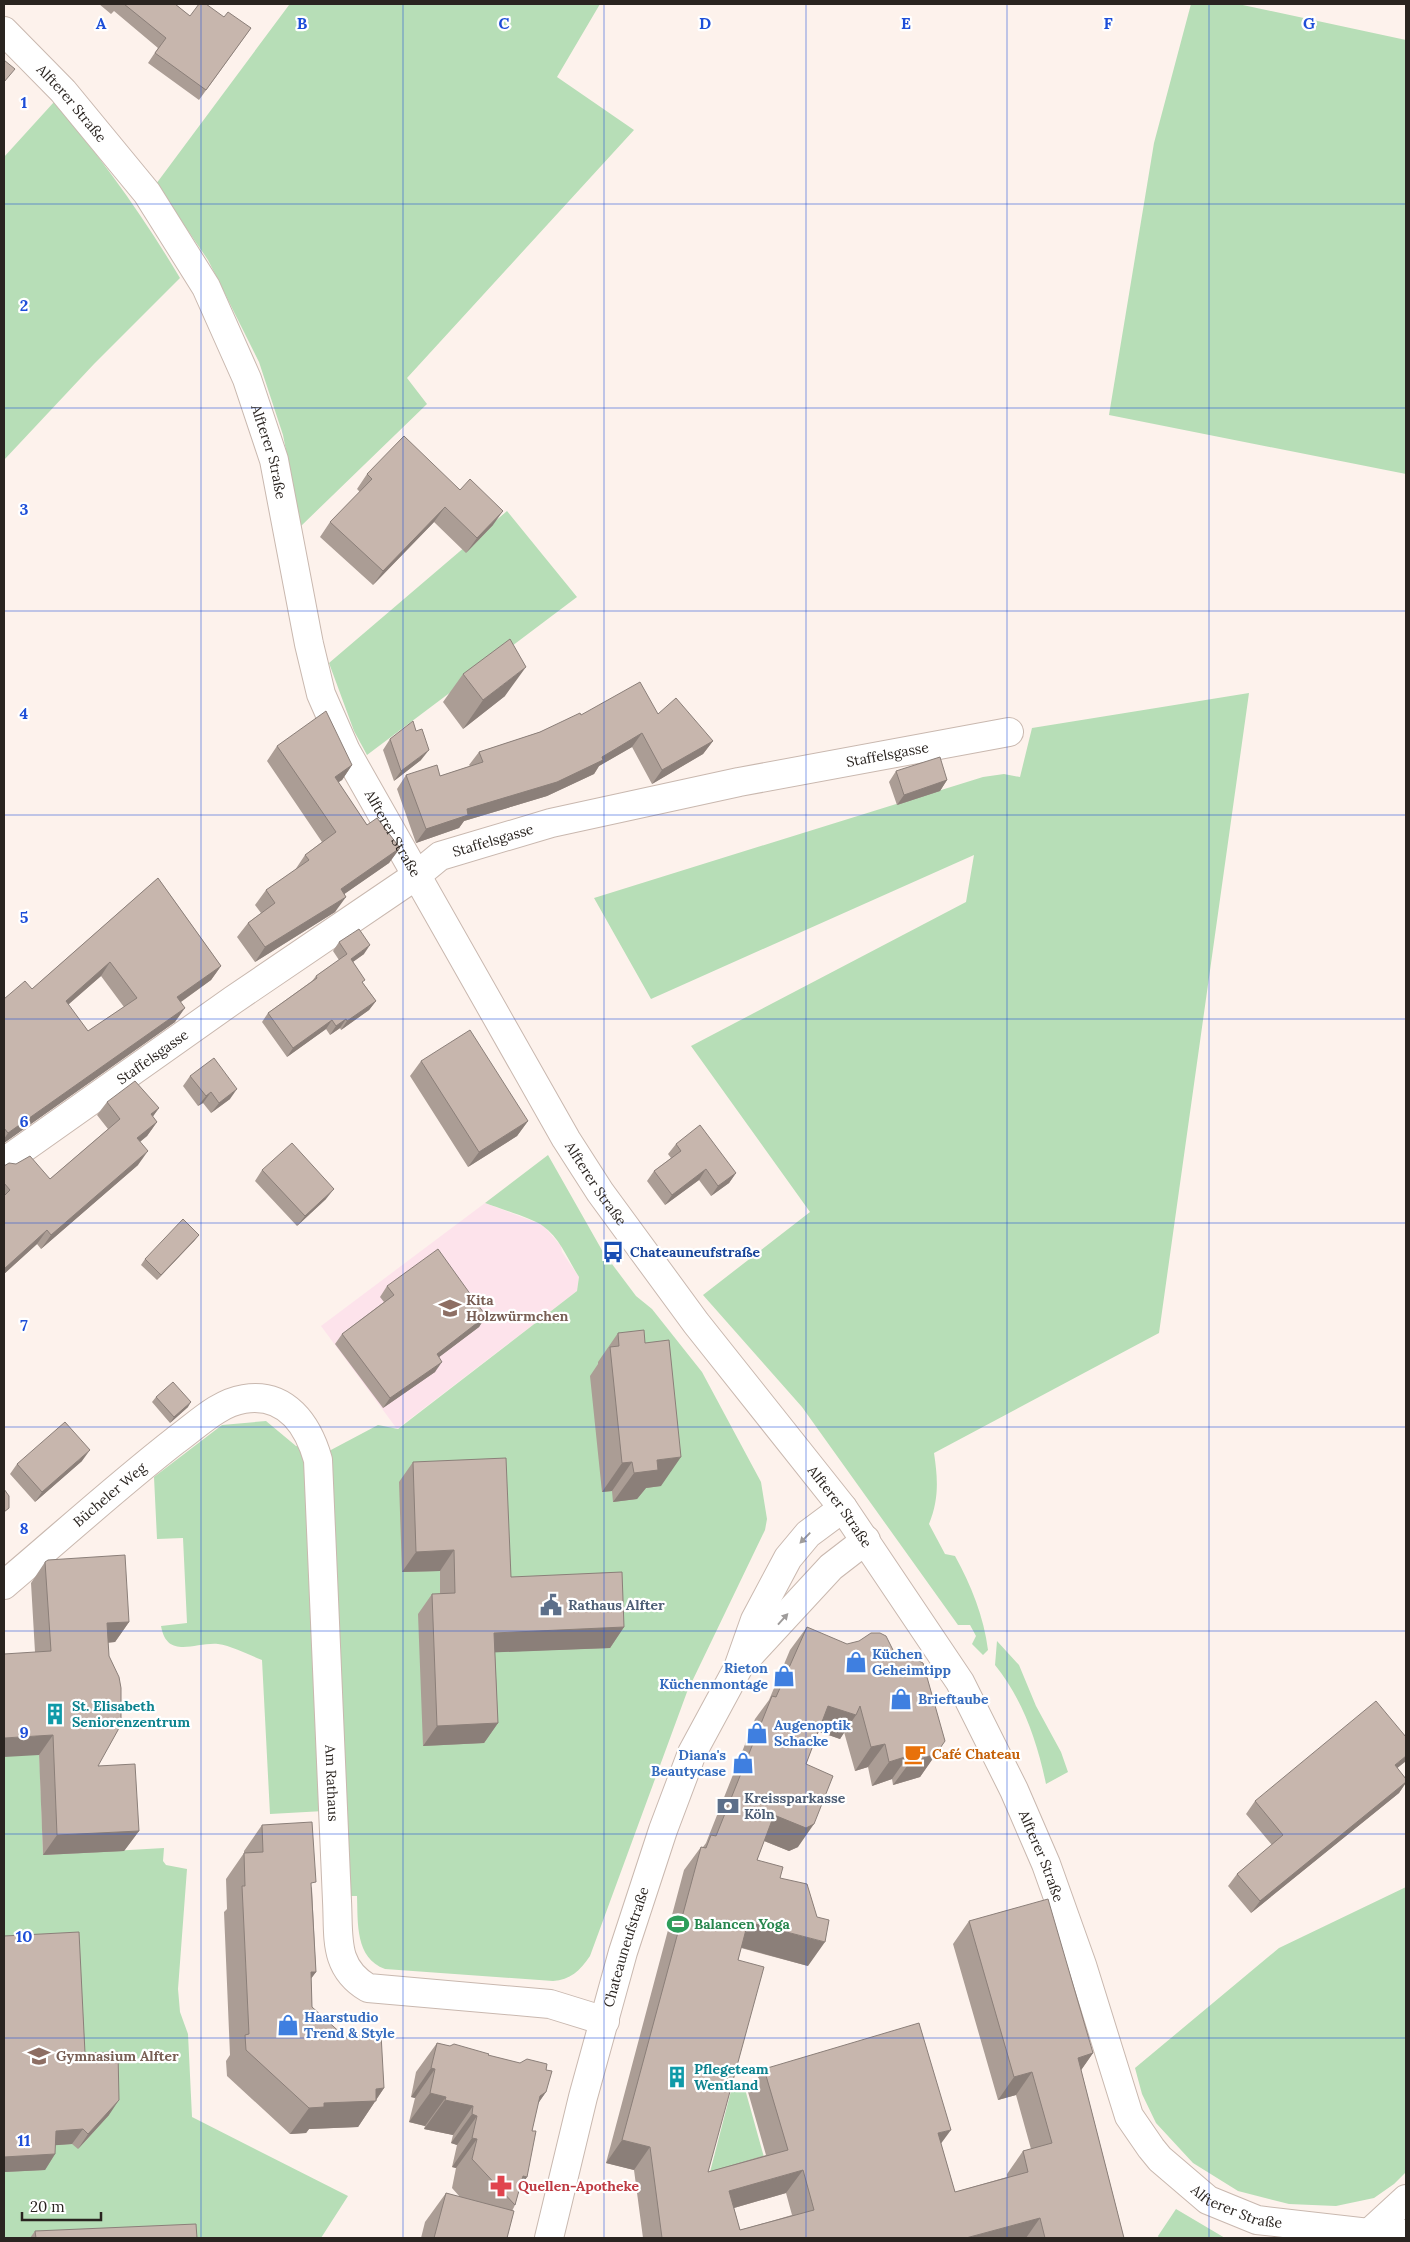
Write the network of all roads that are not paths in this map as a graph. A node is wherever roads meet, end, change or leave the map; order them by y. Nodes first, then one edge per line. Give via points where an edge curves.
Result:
1 (4, 31) edge
2 (1009, 732) dead end
3 (417, 875) junction
4 (4, 1162) edge
5 (218, 1408) joint
6 (844, 1508) junction
7 (866, 1540) junction
8 (4, 1585) edge
9 (738, 1668) junction
10 (605, 2021) junction
11 (1406, 2199) edge
12 (1369, 2233) junction
13 (1406, 2234) edge
14 (549, 2238) edge

1 - 3 street, Alfterer Straße via 63,91 146,193 206,287 247,379 274,460 321,694 346,751
2 - 3 street, Staffelsgasse via 739,782 551,823 440,856
3 - 4 street, Staffelsgasse
3 - 6 street, Alfterer Straße via 566,1139 600,1192 696,1323
5 - 8 street, Bücheler Weg via 143,1466
5 - 10 street, Am Rathaus via 244,1399 264,1400 290,1411 303,1423 318,1460 340,1947 348,1972 368,1988 550,2004
6 - 7 street, Alfterer Straße
6 -> 9 street, Chateauneufstraße via 808,1534 788,1558 755,1620
9 -> 7 street, Chateauneufstraße via 831,1567
7 - 12 street, Alfterer Straße via 960,1682 1014,1790 1046,1864 1079,1956 1129,2116 1151,2148 1208,2200 1224,2208 1257,2220
9 - 10 street, Chateauneufstraße via 692,1753 666,1822 623,1952
10 - 14 street, Chateauneufstraße
11 - 12 street
12 - 13 street, Alfterer Straße

